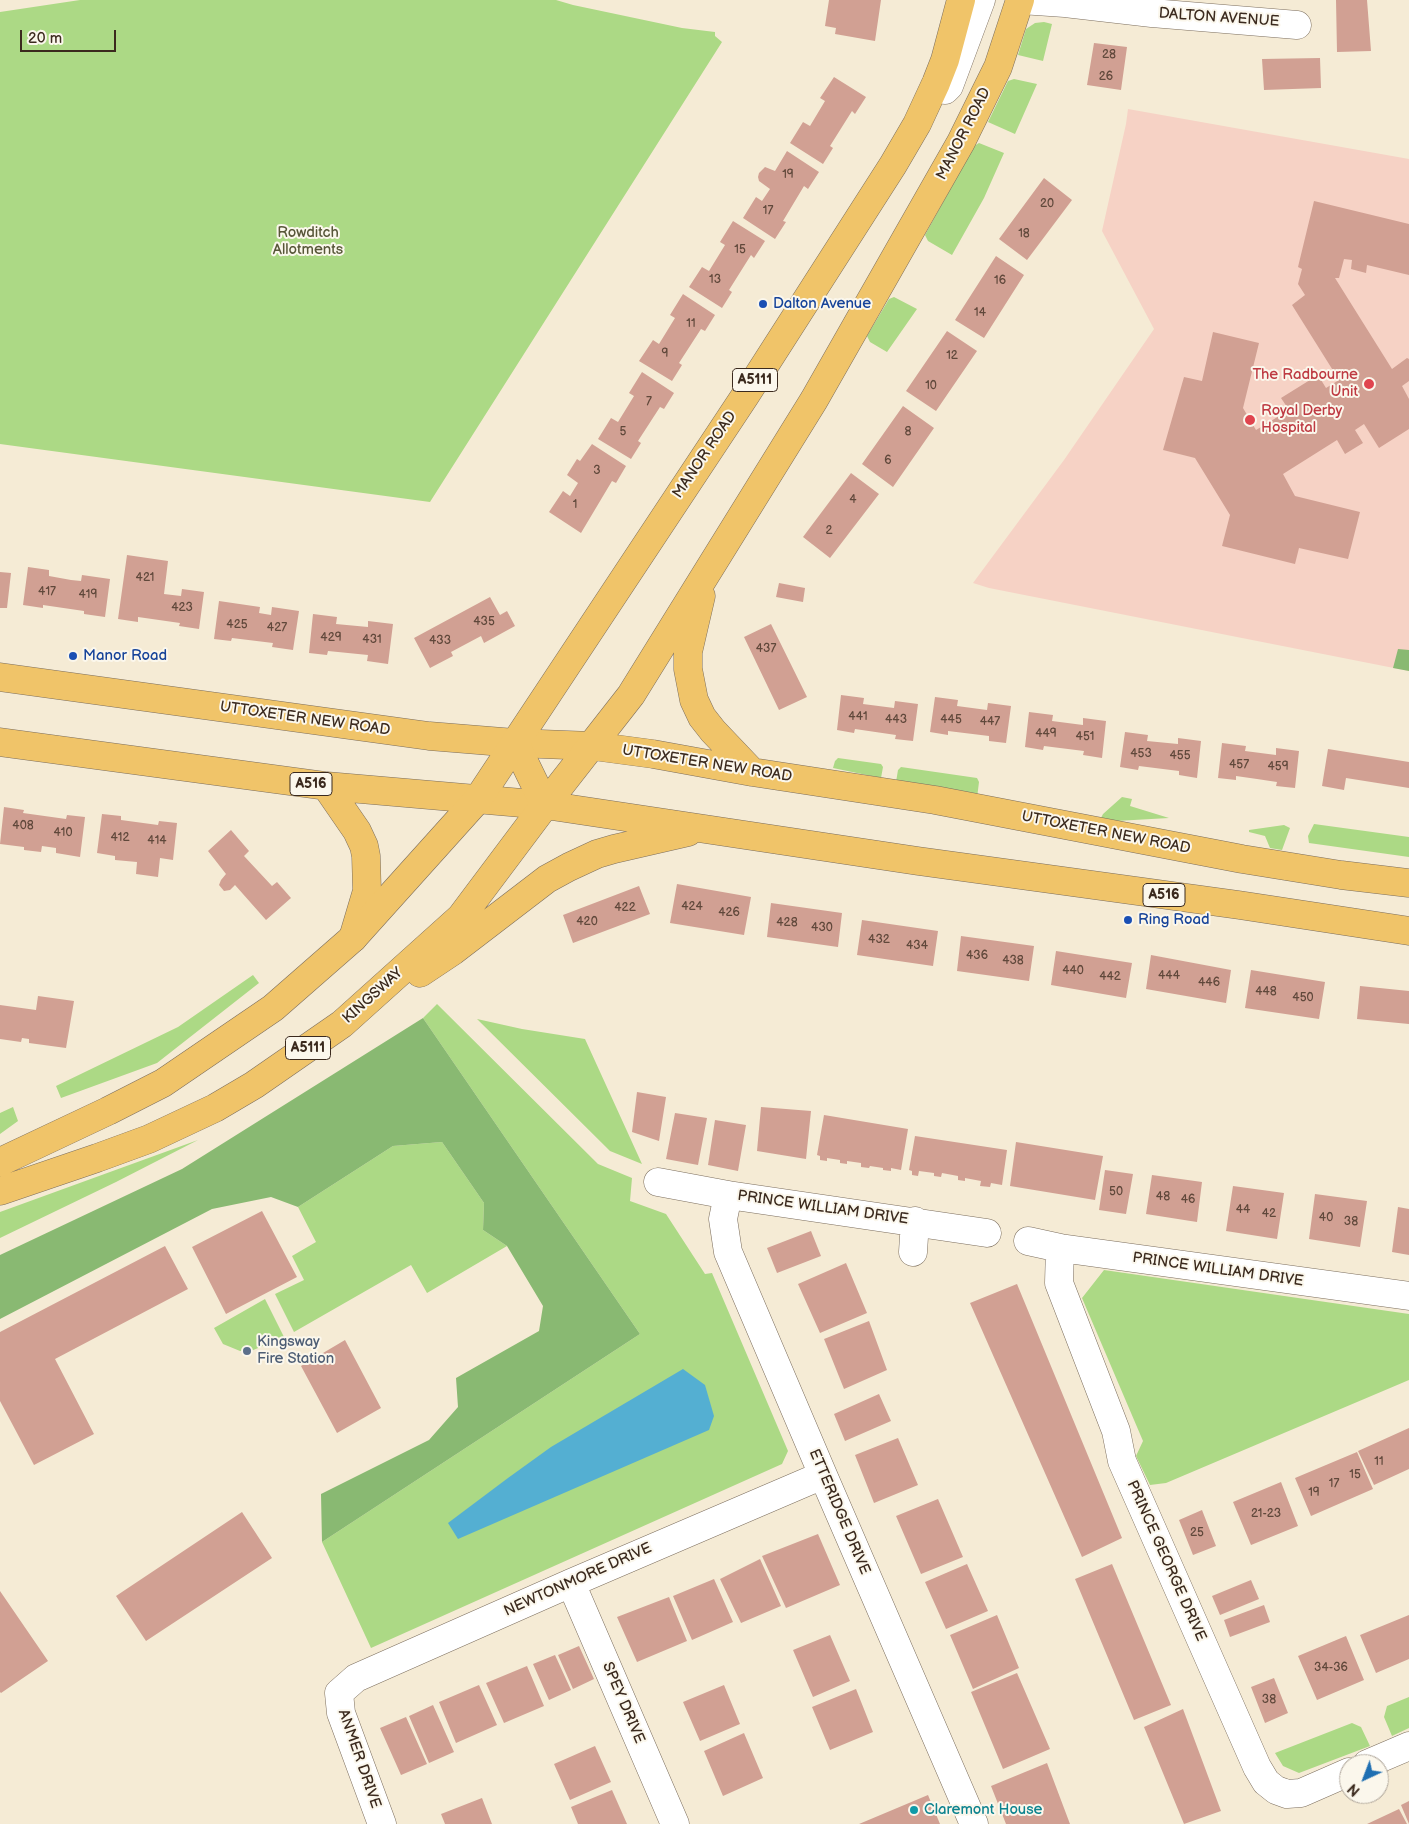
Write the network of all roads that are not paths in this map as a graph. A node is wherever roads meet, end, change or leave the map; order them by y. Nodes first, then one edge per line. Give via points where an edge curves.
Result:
1 (961, 0) edge
2 (981, 0) edge
3 (1021, 0) edge
4 (1297, 24) dead end
5 (917, 124) junction
6 (707, 573) junction
7 (0, 678) edge
8 (0, 742) edge
9 (515, 743) junction
10 (593, 746) junction
11 (752, 772) junction
12 (326, 786) junction
13 (478, 799) junction
14 (545, 806) junction
15 (704, 828) junction
16 (1409, 883) edge
17 (1409, 932) edge
18 (353, 938) junction
19 (342, 1024) junction
20 (0, 1162) edge
21 (658, 1182) dead end
22 (0, 1191) edge
23 (728, 1195) junction
24 (916, 1221) junction
25 (987, 1233) dead end
26 (1028, 1241) dead end
27 (1060, 1248) junction
28 (913, 1252) dead end
29 (1409, 1296) edge
30 (823, 1475) junction
31 (572, 1583) junction
32 (339, 1693) joint
33 (1409, 1746) edge
34 (1389, 1754) edge
35 (1339, 1776) edge
36 (382, 1824) edge
37 (675, 1824) edge
38 (974, 1824) edge

1 - 5 main road, MANOR ROAD / A5111 via 939,74
2 - 5 street via 949,86
3 - 4 street, DALTON AVENUE
3 - 6 main road, MANOR ROAD / A5111 via 998,67 961,142 823,384
5 - 9 main road, MANOR ROAD / A5111 via 744,396
6 - 10 main road, MANOR ROAD / A5111 via 631,695
6 - 11 main road via 688,652 694,700 713,732
7 - 9 main road, UTTOXETER NEW ROAD via 429,736
8 - 12 main road, A516
9 - 10 main road, UTTOXETER NEW ROAD
9 - 13 main road, A5111
9 - 14 main road
10 - 11 main road, UTTOXETER NEW ROAD
10 - 14 main road, KINGSWAY / A5111
11 - 16 main road, UTTOXETER NEW ROAD via 935,800 1242,859
12 - 13 main road, A516
12 - 18 main road via 356,831 366,856 366,891
13 - 14 main road, A516
13 - 18 main road, A5111
14 - 15 main road, A516
14 - 19 main road, KINGSWAY / A5111 via 461,917
15 - 17 main road, A516
15 - 19 main road via 597,854 547,879 453,951
18 - 20 main road, A5111 via 273,1008 163,1083
19 - 22 main road, KINGSWAY / A5111 via 215,1108 149,1139
21 - 23 street, PRINCE WILLIAM DRIVE
23 - 24 street, PRINCE WILLIAM DRIVE
23 - 30 street, ETTERIDGE DRIVE via 723,1219 728,1252
24 - 25 street, PRINCE WILLIAM DRIVE
24 - 28 street
26 - 27 street, PRINCE WILLIAM DRIVE
27 - 29 street, PRINCE WILLIAM DRIVE
27 - 35 street, PRINCE GEORGE DRIVE via 1059,1283 1116,1432 1122,1461 1257,1767 1266,1782 1287,1794 1301,1792
30 - 31 street, NEWTONMORE DRIVE
30 - 38 street, ETTERIDGE DRIVE
31 - 32 street, NEWTONMORE DRIVE via 356,1678
31 - 37 street, SPEY DRIVE
32 - 36 street, ANMER DRIVE via 341,1713
33 - 34 street

